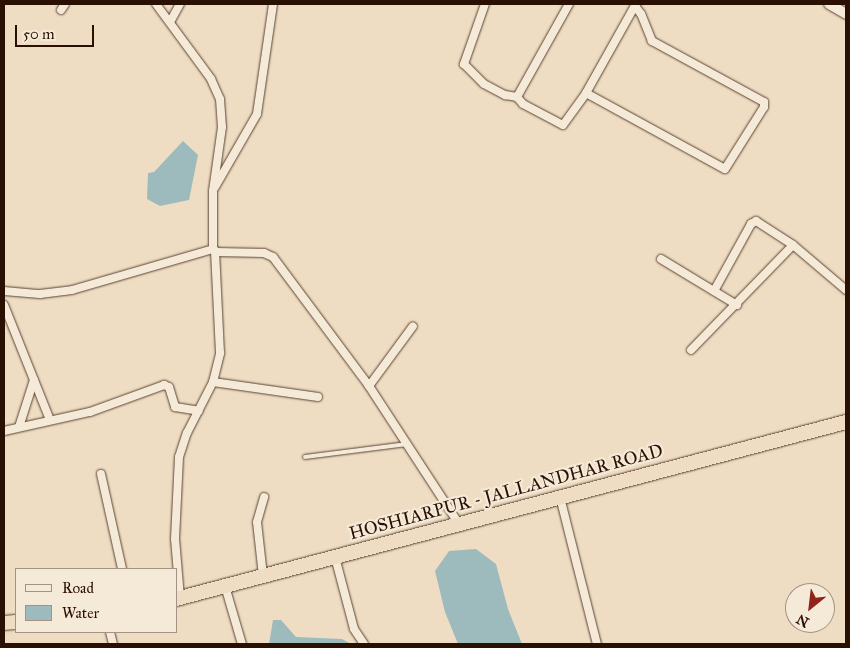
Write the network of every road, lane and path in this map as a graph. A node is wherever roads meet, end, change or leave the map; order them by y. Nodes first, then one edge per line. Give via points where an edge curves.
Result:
1 (156, 4) edge
2 (180, 4) edge
3 (273, 4) edge
4 (485, 4) edge
5 (569, 4) edge
6 (829, 4) edge
7 (636, 5) edge
8 (846, 14) edge
9 (170, 22) junction
10 (586, 93) junction
11 (517, 97) junction
12 (212, 191) junction
13 (793, 245) junction
14 (214, 250) junction
15 (661, 259) dead end
16 (846, 290) edge
17 (4, 291) edge
18 (714, 291) junction
19 (4, 305) edge
20 (737, 305) junction
21 (413, 326) dead end
22 (692, 350) dead end
23 (34, 380) junction
24 (214, 382) junction
25 (368, 386) junction
26 (318, 397) dead end
27 (199, 411) junction
28 (50, 420) junction
29 (846, 422) edge
30 (19, 427) junction
31 (4, 431) edge
32 (407, 444) junction
33 (305, 457) dead end
34 (101, 474) dead end
35 (264, 497) dead end
36 (560, 497) junction
37 (459, 524) junction
38 (335, 557) junction
39 (122, 568) edge
40 (176, 568) edge
41 (263, 576) junction
42 (225, 586) junction
43 (178, 598) edge
44 (242, 644) edge
45 (364, 644) edge
46 (597, 644) edge

1 - 9 street
2 - 9 street
3 - 12 street via 255,119
4 - 11 street via 464,64 484,84 505,95
5 - 11 street
6 - 8 street
7 - 10 street
7 - 10 street via 652,41 764,102 764,107 725,169
9 - 12 street via 211,79 220,99 222,128
10 - 11 street via 563,126 523,104
12 - 14 street
13 - 16 street
13 - 18 street via 753,222
13 - 20 street
14 - 17 street via 72,290 40,294
14 - 24 street via 221,342
14 - 25 street via 264,253 273,257
15 - 18 street
18 - 20 street
19 - 23 street
20 - 22 street
21 - 25 street
23 - 28 street
23 - 30 street
24 - 26 street
24 - 27 street
25 - 32 street
27 - 28 street via 175,407 169,387 164,385 103,408
27 - 40 street via 179,457
28 - 30 street
29 - 36 highway, HOSHIARPUR - JALLANDHAR ROAD
30 - 31 street
32 - 33 lane
32 - 37 street
34 - 39 street
35 - 41 street via 258,522
36 - 37 highway, HOSHIARPUR - JALLANDHAR ROAD
36 - 46 street
37 - 38 highway, HOSHIARPUR - JALLANDHAR ROAD
38 - 41 highway, HOSHIARPUR - JALLANDHAR ROAD
38 - 45 street via 354,629
41 - 42 highway, HOSHIARPUR - JALLANDHAR ROAD
42 - 43 highway, HOSHIARPUR - JALLANDHAR ROAD
42 - 44 street

